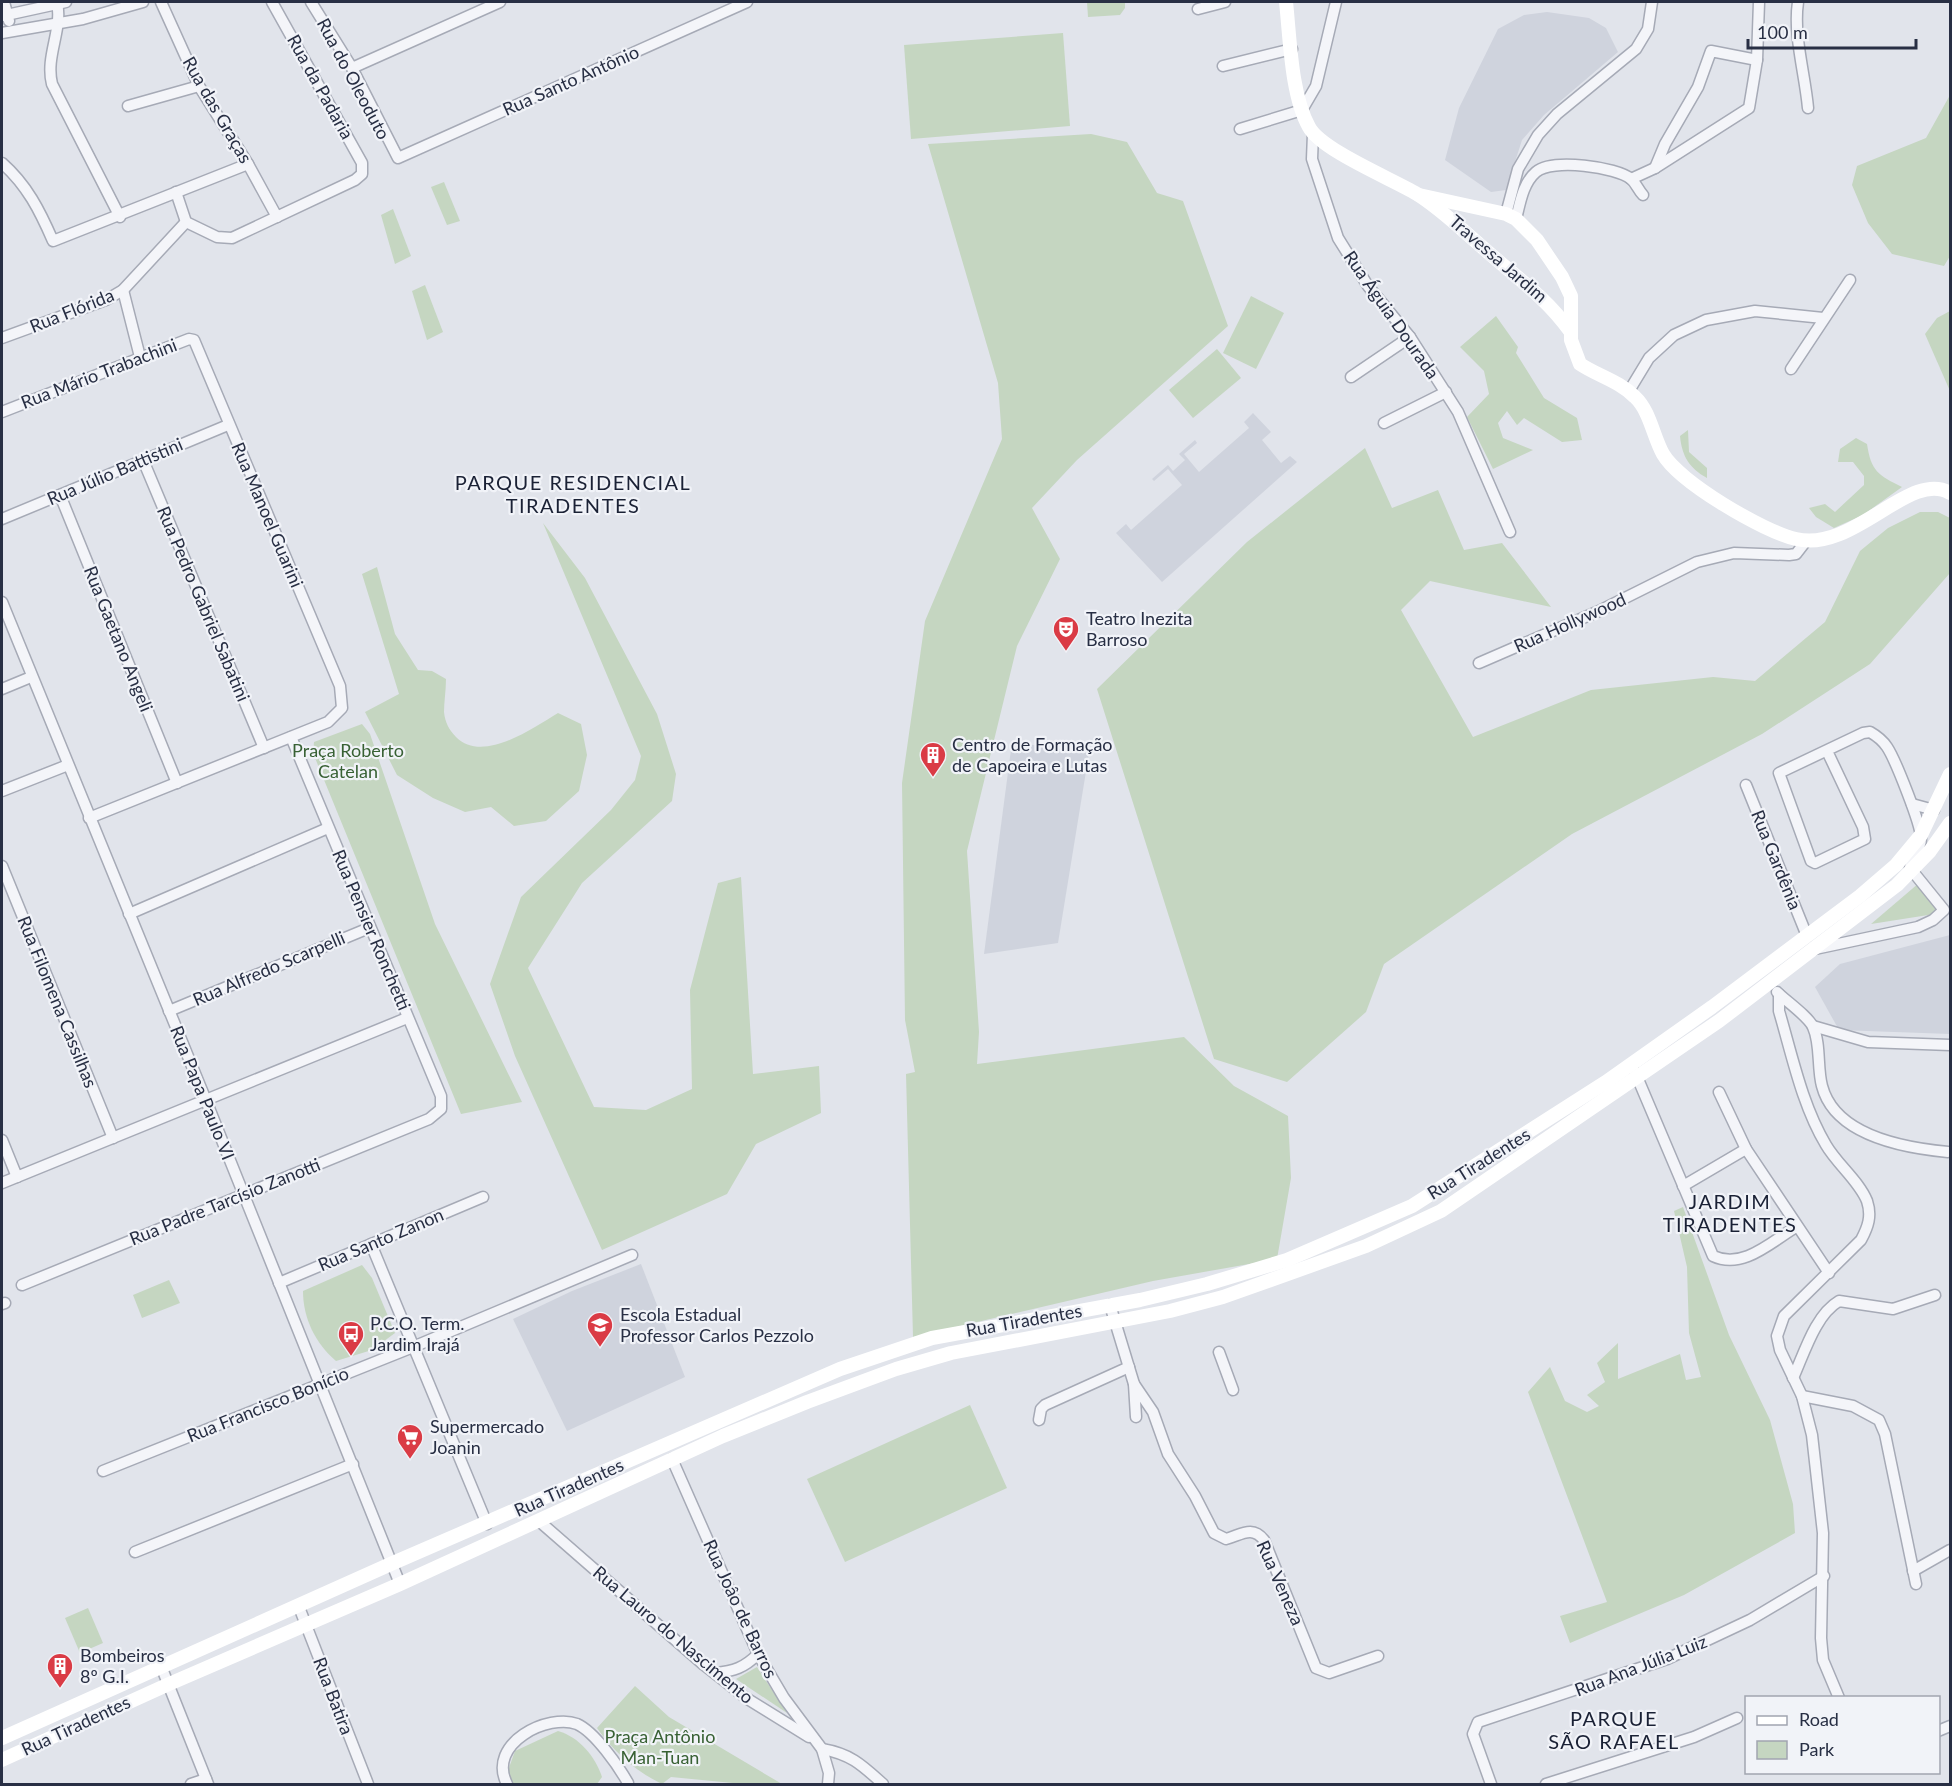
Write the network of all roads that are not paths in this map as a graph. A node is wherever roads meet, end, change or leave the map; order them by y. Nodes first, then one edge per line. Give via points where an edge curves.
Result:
1 (4, 2) edge
2 (60, 2) edge
3 (143, 2) edge
4 (160, 2) edge
5 (272, 2) edge
6 (311, 2) edge
7 (500, 2) edge
8 (747, 2) edge
9 (1225, 2) edge
10 (1286, 2) edge
11 (1336, 2) edge
12 (1652, 2) edge
13 (1758, 2) edge
14 (1798, 2) edge
15 (1198, 9) dead end
16 (5, 16) edge
17 (58, 24) junction
18 (6, 32) edge
19 (1292, 49) junction
20 (1757, 60) junction
21 (1223, 66) dead end
22 (352, 68) junction
23 (199, 86) junction
24 (128, 106) dead end
25 (1808, 108) dead end
26 (1302, 110) junction
27 (1240, 129) dead end
28 (1313, 134) junction
29 (394, 156) joint
30 (2, 163) edge
31 (248, 164) junction
32 (1655, 168) junction
33 (1631, 178) junction
34 (176, 192) junction
35 (1419, 195) junction
36 (1642, 195) dead end
37 (1465, 205) junction
38 (1511, 216) junction
39 (120, 217) junction
40 (277, 218) junction
41 (1454, 221) junction
42 (186, 222) junction
43 (1850, 280) dead end
44 (123, 290) junction
45 (1572, 310) junction
46 (1557, 313) junction
47 (1823, 318) junction
48 (1570, 331) junction
49 (1410, 337) junction
50 (2, 338) edge
51 (196, 343) joint
52 (140, 357) junction
53 (1791, 369) dead end
54 (1351, 377) dead end
55 (1446, 392) junction
56 (1629, 392) junction
57 (2, 412) edge
58 (1384, 423) dead end
59 (228, 424) junction
60 (143, 460) junction
61 (1950, 493) edge
62 (60, 495) junction
63 (2, 519) edge
64 (1510, 532) dead end
65 (1806, 541) junction
66 (2, 602) edge
67 (1479, 663) dead end
68 (31, 677) junction
69 (2, 689) edge
70 (291, 737) junction
71 (264, 748) junction
72 (1827, 751) junction
73 (68, 765) junction
74 (1950, 774) edge
75 (177, 783) junction
76 (1746, 785) dead end
77 (2, 791) edge
78 (1912, 804) junction
79 (1934, 810) junction
80 (89, 818) junction
81 (1950, 823) edge
82 (328, 828) junction
83 (1950, 829) edge
84 (1921, 835) junction
85 (1938, 841) junction
86 (2, 866) edge
87 (1912, 872) junction
88 (1883, 878) junction
89 (129, 914) junction
90 (369, 928) junction
91 (1807, 936) junction
92 (1812, 950) junction
93 (1768, 983) junction
94 (1779, 994) junction
95 (169, 1011) junction
96 (407, 1018) junction
97 (1813, 1026) junction
98 (1950, 1045) edge
99 (1631, 1063) junction
100 (1638, 1079) junction
101 (1598, 1087) junction
102 (1719, 1092) dead end
103 (205, 1098) junction
104 (1606, 1101) junction
105 (429, 1119) joint
106 (113, 1138) junction
107 (2, 1140) edge
108 (1746, 1149) junction
109 (1948, 1152) dead end
110 (16, 1177) junction
111 (2, 1183) edge
112 (1683, 1186) junction
113 (243, 1196) junction
114 (483, 1197) dead end
115 (1796, 1227) junction
116 (371, 1244) junction
117 (633, 1255) dead end
118 (1280, 1262) junction
119 (1829, 1273) junction
120 (1284, 1277) junction
121 (279, 1283) junction
122 (22, 1285) dead end
123 (1935, 1294) dead end
124 (1110, 1305) junction
125 (1114, 1320) junction
126 (1000, 1325) junction
127 (925, 1340) junction
128 (1003, 1343) junction
129 (412, 1347) junction
130 (1219, 1352) dead end
131 (926, 1360) junction
132 (1129, 1367) junction
133 (1793, 1378) junction
134 (807, 1383) junction
135 (320, 1384) junction
136 (1134, 1384) junction
137 (1233, 1390) dead end
138 (1802, 1396) junction
139 (807, 1402) junction
140 (1136, 1417) dead end
141 (1039, 1420) dead end
142 (672, 1459) junction
143 (353, 1464) junction
144 (103, 1471) dead end
145 (539, 1521) junction
146 (487, 1524) junction
147 (1950, 1550) edge
148 (135, 1552) dead end
149 (393, 1563) junction
150 (1913, 1571) junction
151 (1824, 1576) junction
152 (400, 1584) junction
153 (1916, 1584) dead end
154 (299, 1607) junction
155 (306, 1624) junction
156 (758, 1654) junction
157 (1378, 1656) dead end
158 (161, 1666) junction
159 (715, 1673) junction
160 (169, 1684) junction
161 (1838, 1696) edge
162 (74, 1705) junction
163 (1737, 1718) dead end
164 (82, 1724) junction
165 (809, 1735) junction
166 (2, 1738) edge
167 (822, 1749) junction
168 (2, 1760) edge
169 (207, 1782) edge
170 (627, 1784) edge
171 (191, 1785) edge
172 (368, 1785) edge
173 (507, 1785) edge
174 (828, 1785) edge
175 (883, 1785) edge
176 (1491, 1785) edge
177 (1546, 1785) edge

1 - 16 street
2 - 16 street
2 - 17 street
3 - 17 street
4 - 23 street, Rua das Graças
5 - 40 street, Rua da Padaria via 363,166 362,174 355,180
6 - 22 street, Rua do Oleoduto
7 - 22 street
8 - 29 street, Rua Santo Antônio via 399,158
9 - 15 street
10 - 19 street
11 - 26 street via 1316,86
12 - 38 street via 1648,29 1636,49 1557,114 1538,135 1518,169
13 - 20 street
14 - 25 street via 1796,28
16 - 18 street
17 - 18 street
17 - 39 street via 50,65 52,84
19 - 21 street
19 - 26 street
20 - 32 street via 1749,108
20 - 32 street via 1711,51 1698,87
22 - 29 street, Rua do Oleoduto
23 - 24 street
23 - 31 street, Rua das Graças
26 - 27 street
26 - 28 street
28 - 35 street
28 - 49 street, Rua Águia Dourada via 1312,159 1338,238 1368,286
30 - 39 street via 38,207 53,241
31 - 34 street
31 - 40 street, Rua das Graças
32 - 33 street
33 - 36 street
33 - 38 street via 1574,165 1546,166 1530,179
34 - 39 street
34 - 42 street
35 - 37 street
35 - 41 street, Travessa Jardim
37 - 38 street
37 - 41 street via 1459,208
38 - 45 street via 1537,240 1562,277 1571,296
40 - 42 street via 238,237 223,239
41 - 46 street, Travessa Jardim
42 - 44 street, Rua Flórida
43 - 47 street
44 - 50 street, Rua Flórida via 106,300
44 - 52 street
45 - 46 street via 1566,315
45 - 48 street
46 - 48 street, Travessa Jardim
47 - 53 street
47 - 56 street via 1755,311 1706,320 1674,335 1649,358
48 - 56 street via 1572,348 1580,364
49 - 54 street
49 - 55 street, Rua Águia Dourada
51 - 52 street, Rua Mário Trabachini via 189,339
51 - 59 street, Rua Manoel Guarini
52 - 57 street, Rua Mário Trabachini
55 - 58 street
55 - 64 street, Rua Águia Dourada via 1474,444
56 - 65 street via 1640,402 1663,454 1678,473 1757,524
59 - 60 street, Rua Júlio Battistini
59 - 70 street, Rua Manoel Guarini via 340,686 343,705 339,714
60 - 62 street, Rua Júlio Battistini
60 - 71 street, Rua Pedro Gabriel Sabatini
61 - 65 street via 1936,487 1918,490 1851,530
62 - 63 street, Rua Júlio Battistini
62 - 75 street, Rua Gaetano Angeli
65 - 67 street, Rua Hollywood via 1796,554 1713,556
66 - 68 street, Rua Papa Paulo VI
68 - 69 street
68 - 73 street, Rua Papa Paulo VI
70 - 71 street
70 - 82 street, Rua Pensier Ronchetti
71 - 75 street
72 - 72 street via 1865,839 1815,863 1779,775
72 - 78 street via 1863,733 1876,735 1888,749
73 - 77 street
73 - 80 street, Rua Papa Paulo VI
74 - 79 street, Rua Tiradentes
75 - 80 street
76 - 91 street, Rua Gardênia
78 - 79 street
78 - 84 street
79 - 84 street, Rua Tiradentes
80 - 89 street, Rua Papa Paulo VI
81 - 85 street, Rua Tiradentes
82 - 89 street
82 - 90 street, Rua Pensier Ronchetti
83 - 85 street, Rua Tiradentes
84 - 87 street via 1909,865
84 - 88 street, Rua Tiradentes
85 - 87 street, Rua Tiradentes
86 - 106 street, Rua Filomena Cassilhas
87 - 88 street
87 - 92 street, Rua Tiradentes
87 - 92 street, Rua Tiradentes via 1944,910 1933,920 1918,927
88 - 91 street, Rua Tiradentes
89 - 95 street, Rua Papa Paulo VI
90 - 95 street, Rua Alfredo Scarpelli
90 - 96 street, Rua Pensier Ronchetti
91 - 99 street, Rua Tiradentes
92 - 93 street, Rua Tiradentes
93 - 94 street
93 - 100 street, Rua Tiradentes
94 - 97 street
94 - 119 street via 1779,1011 1815,1124 1862,1193 1869,1210 1869,1225 1861,1240
95 - 103 street, Rua Papa Paulo VI
96 - 103 street
96 - 105 street, Rua Pensier Ronchetti via 442,1100 438,1113
97 - 98 street via 1868,1042
97 - 109 street via 1822,1085 1827,1101 1841,1117 1891,1144
99 - 100 street
99 - 101 street, Rua Tiradentes
100 - 104 street, Rua Tiradentes
100 - 112 street
101 - 104 street
101 - 118 street, Rua Tiradentes via 1412,1206
102 - 108 street
103 - 106 street
103 - 113 street, Rua Papa Paulo VI
104 - 120 street, Rua Tiradentes via 1441,1211 1366,1246
105 - 113 street, Rua Padre Tarcísio Zanotti
106 - 110 street
107 - 110 street
108 - 112 street
108 - 115 street
110 - 111 street
112 - 115 street via 1709,1249 1719,1259 1744,1260
113 - 121 street, Rua Papa Paulo VI
113 - 122 street, Rua Padre Tarcísio Zanotti
114 - 116 street, Rua Santo Zanon
115 - 119 street
116 - 121 street, Rua Santo Zanon
116 - 129 street
117 - 129 street, Rua Francisco Bonício
118 - 120 street
118 - 124 street, Rua Tiradentes via 1207,1284
119 - 133 street via 1798,1300 1779,1326 1780,1350
120 - 125 street, Rua Tiradentes via 1170,1311
121 - 135 street, Rua Papa Paulo VI
123 - 133 street via 1893,1309 1847,1301 1833,1305 1820,1322
124 - 125 street
124 - 126 street, Rua Tiradentes
125 - 128 street, Rua Tiradentes
125 - 132 street
126 - 127 street, Rua Tiradentes
126 - 128 street
127 - 131 street
127 - 134 street, Rua Tiradentes
128 - 131 street, Rua Tiradentes
129 - 135 street, Rua Francisco Bonício
129 - 146 street
130 - 137 street
131 - 139 street, Rua Tiradentes
132 - 136 street
132 - 141 street via 1045,1405
133 - 138 street
134 - 139 street
134 - 146 street, Rua Tiradentes
135 - 143 street, Rua Papa Paulo VI
135 - 144 street, Rua Francisco Bonício
136 - 140 street
136 - 157 street, Rua Veneza via 1153,1412 1168,1454 1214,1533 1222,1539 1259,1533 1264,1540 1316,1668 1329,1674
138 - 150 street via 1853,1406 1879,1420
138 - 151 street via 1819,1484
139 - 142 street, Rua Tiradentes
142 - 145 street, Rua Tiradentes
142 - 156 street, Rua Joâo de Barros
143 - 148 street
143 - 149 street, Rua Papa Paulo VI
145 - 152 street, Rua Tiradentes
145 - 159 street, Rua Lauro do Nascimento
146 - 149 street, Rua Tiradentes
147 - 150 street
149 - 152 street, Rua Papa Paulo VI
149 - 154 street, Rua Tiradentes
150 - 153 street
151 - 161 street via 1823,1660
151 - 176 street, Rua Ana Júlia Luiz via 1750,1620 1667,1659 1478,1722 1473,1734
152 - 155 street, Rua Tiradentes
154 - 155 street, Rua Batira
154 - 158 street, Rua Tiradentes
155 - 160 street, Rua Tiradentes
155 - 172 street, Rua Batira
156 - 159 street via 735,1671
156 - 165 street, Rua Joâo de Barros
158 - 160 street
158 - 162 street, Rua Tiradentes
159 - 165 street, Rua Lauro do Nascimento via 746,1698
160 - 164 street, Rua Tiradentes
160 - 169 street
162 - 164 street
162 - 166 street, Rua Tiradentes
163 - 177 street via 1694,1737
164 - 168 street, Rua Tiradentes
165 - 167 street, Rua Joâo de Barros
167 - 174 street, Rua Joâo de Barros via 830,1773
167 - 175 street via 856,1760
169 - 171 street
170 - 173 street via 618,1765 585,1729 566,1722 536,1730 510,1745 502,1765

